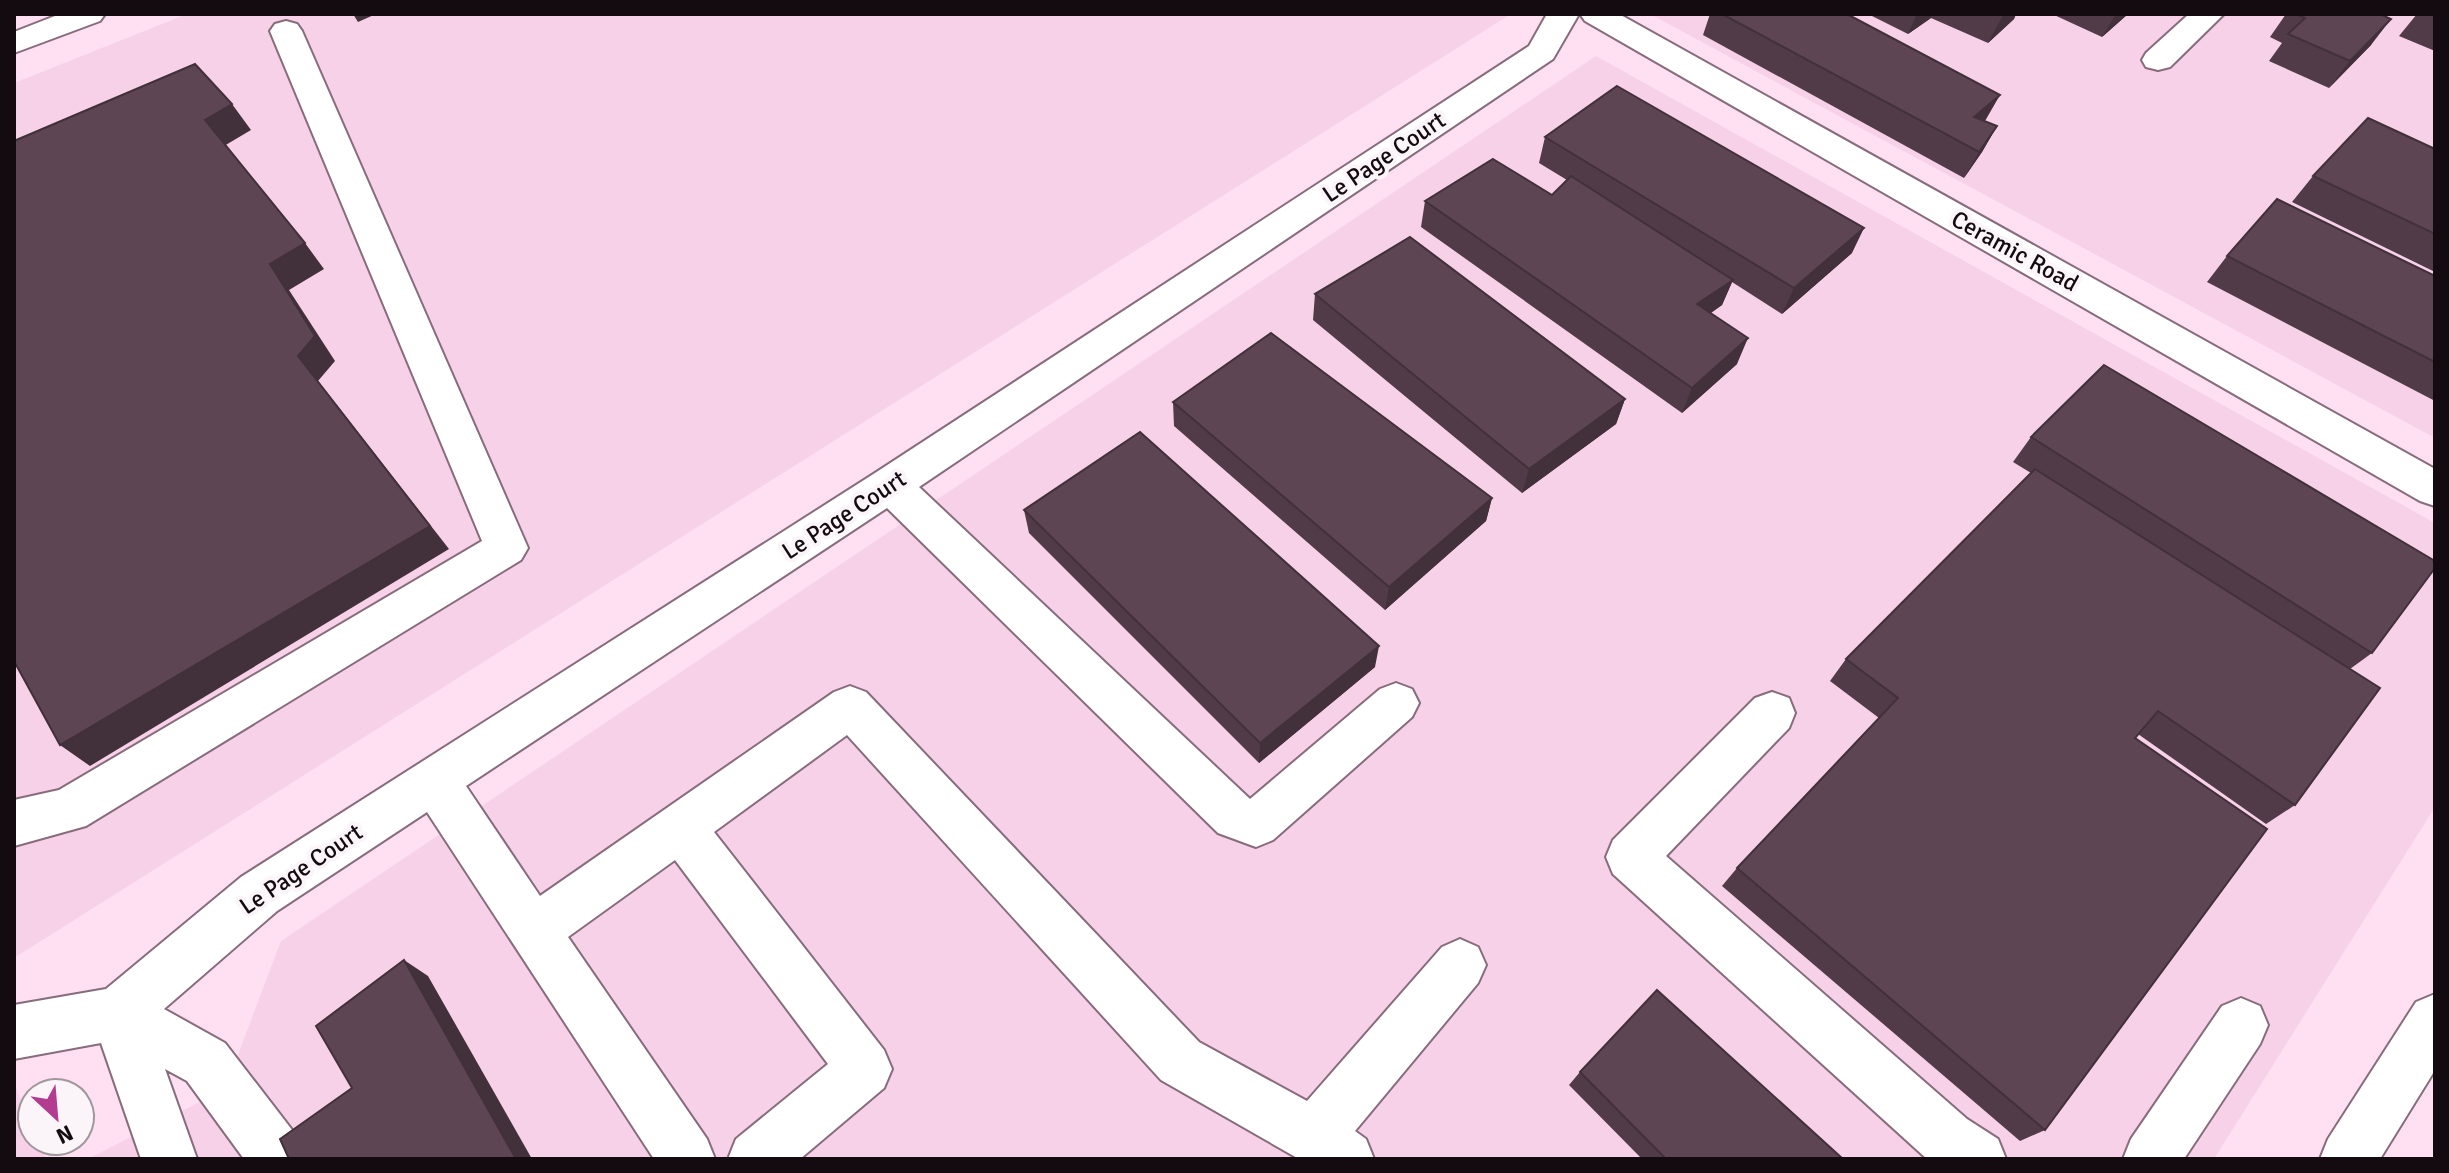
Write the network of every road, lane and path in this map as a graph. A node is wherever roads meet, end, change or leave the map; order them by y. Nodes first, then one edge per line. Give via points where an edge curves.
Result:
1 (89, 14) edge
2 (1563, 14) edge
3 (1596, 14) edge
4 (2208, 14) edge
5 (286, 31) dead end
6 (14, 43) edge
7 (2158, 60) dead end
8 (890, 485) junction
9 (2435, 489) edge
10 (1396, 703) dead end
11 (1772, 713) dead end
12 (434, 780) junction
13 (14, 823) edge
14 (680, 827) junction
15 (534, 931) junction
16 (1460, 965) dead end
17 (118, 1013) junction
18 (2435, 1021) edge
19 (2241, 1025) dead end
20 (14, 1032) edge
21 (1330, 1147) edge
22 (169, 1159) edge
23 (279, 1159) edge
24 (687, 1159) edge
25 (756, 1159) edge
26 (1978, 1159) edge
27 (2151, 1159) edge
28 (2348, 1159) edge

1 - 6 street
2 - 8 street, Le Page Court via 1542,52
3 - 9 street, Ceramic Road
4 - 7 street
5 - 13 street via 506,548 69,810
8 - 10 street via 1235,817 1256,824
8 - 12 street, Le Page Court
11 - 26 street via 1631,857 1947,1139
12 - 15 street
12 - 17 street, Le Page Court via 259,894
14 - 15 street
14 - 21 street via 850,706 1180,1061
14 - 25 street via 865,1069
15 - 24 street
16 - 21 street
17 - 20 street
17 - 22 street
17 - 23 street via 206,1062
18 - 28 street
19 - 27 street

